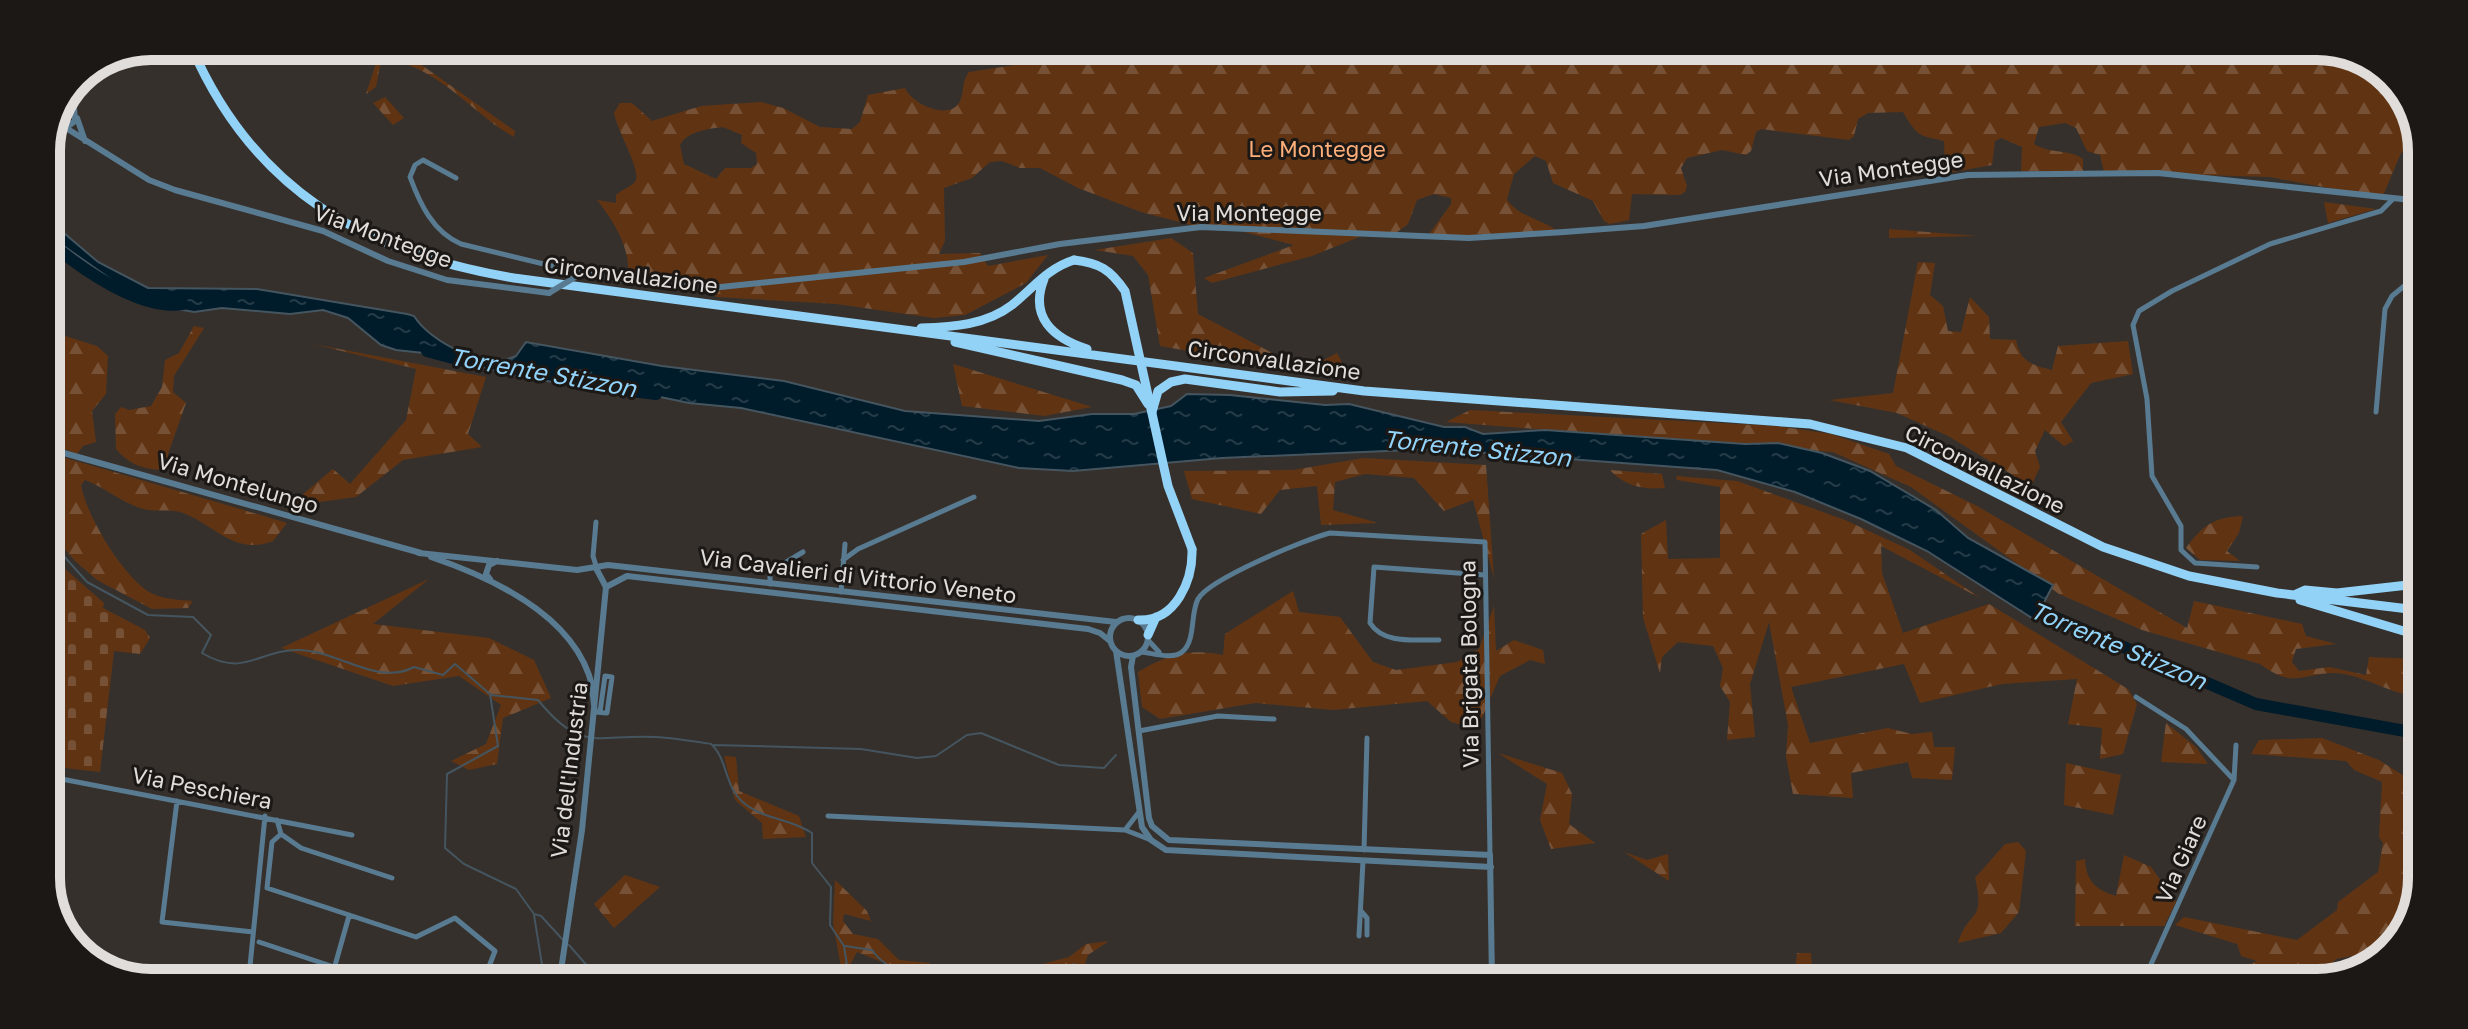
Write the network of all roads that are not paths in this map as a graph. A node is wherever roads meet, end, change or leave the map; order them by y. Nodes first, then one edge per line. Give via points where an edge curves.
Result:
1 (198, 60) edge
2 (71, 107) edge
3 (76, 117) junction
4 (63, 127) edge
5 (66, 128) junction
6 (85, 141) junction
7 (456, 178) dead end
8 (2393, 199) junction
9 (2408, 200) edge
10 (586, 274) junction
11 (1045, 276) junction
12 (2408, 283) edge
13 (894, 330) junction
14 (916, 333) junction
15 (1102, 354) junction
16 (1364, 391) junction
17 (1152, 412) junction
18 (2376, 412) dead end
19 (60, 452) edge
20 (974, 497) dead end
21 (596, 522) dead end
22 (845, 544) dead end
23 (803, 552) dead end
24 (419, 553) junction
25 (843, 560) junction
26 (497, 561) junction
27 (2257, 567) dead end
28 (597, 570) junction
29 (1485, 575) junction
30 (493, 583) junction
31 (770, 584) junction
32 (2408, 585) edge
33 (606, 587) junction
34 (841, 592) junction
35 (2294, 595) junction
36 (2408, 609) edge
37 (1158, 615) junction
38 (1138, 620) junction
39 (1116, 622) junction
40 (2408, 632) edge
41 (1148, 637) junction
42 (1439, 640) dead end
43 (1110, 641) junction
44 (1116, 651) junction
45 (1159, 653) junction
46 (1137, 654) junction
47 (599, 674) junction
48 (589, 676) junction
49 (2136, 697) dead end
50 (598, 712) junction
51 (1274, 719) dead end
52 (1139, 731) junction
53 (1367, 738) dead end
54 (2236, 745) dead end
55 (60, 779) edge
56 (2234, 780) junction
57 (177, 801) junction
58 (1139, 812) junction
59 (265, 816) junction
60 (828, 816) dead end
61 (276, 819) junction
62 (287, 821) junction
63 (1125, 830) junction
64 (283, 835) junction
65 (352, 835) dead end
66 (1151, 840) junction
67 (1364, 850) junction
68 (1490, 855) junction
69 (1363, 861) junction
70 (1491, 867) junction
71 (392, 878) dead end
72 (1361, 910) junction
73 (349, 916) junction
74 (253, 932) junction
75 (1367, 935) dead end
76 (1359, 936) dead end
77 (259, 942) dead end
78 (334, 967) junction
79 (250, 969) edge
80 (340, 969) edge
81 (488, 969) edge
82 (561, 969) edge
83 (1492, 969) edge
84 (2149, 969) edge

1 - 13 highway, Circonvallazione via 228,116 258,155 322,208 397,251 514,278
2 - 3 street
3 - 5 street
3 - 6 street
4 - 5 street, Via Montegge
5 - 6 street, Via Montegge
6 - 10 street, Via Montegge, bridge via 175,190 323,231 447,280 549,293
7 - 10 street via 423,160 410,177 425,212 442,233 461,244
8 - 9 street, Via Montegge
8 - 10 street, Via Montegge via 2158,173 1968,175 1644,226 1564,232 1469,238 1201,227 964,262 711,288
8 - 27 street via 2381,211 2270,244 2212,271 2149,303 2133,325 2149,413 2152,476 2181,526 2181,550 2195,563
11 - 13 highway via 1010,307 986,319 962,326
11 - 15 highway via 1039,309 1045,325 1060,338
11 - 17 highway, bridge via 1074,260 1094,262 1112,272 1125,291
12 - 18 street via 2385,309
13 - 14 highway, Circonvallazione
14 - 15 highway, Circonvallazione
14 - 17 highway, bridge via 1136,385
15 - 16 highway, Circonvallazione
16 - 17 highway via 1280,392 1185,379 1171,382 1155,396
16 - 35 highway, Circonvallazione via 1773,420 1858,433 1956,470 2103,547 2189,576
17 - 37 highway, bridge via 1168,486 1192,549 1189,585
19 - 24 street, Via Montelungo
20 - 25 street
21 - 28 street
22 - 25 street
23 - 31 street via 770,572
24 - 26 street, Via Montelungo
24 - 30 street, Via Montelungo
25 - 34 street
26 - 28 street, Via Montelungo
26 - 30 street via 486,574
28 - 31 street, Via Cavalieri di Vittorio Veneto via 608,565
28 - 33 street
29 - 42 street via 1374,567 1374,629 1391,638
29 - 45 street, Via Brigata Bologna via 1485,542 1330,533 1216,583 1197,603 1187,647 1177,656
29 - 68 street, Via Brigata Bologna
30 - 48 street, Via Montelungo via 560,628
31 - 34 street, Via Cavalieri di Vittorio Veneto
32 - 35 highway via 2337,593 2305,590
33 - 43 street, Via Cavalieri di Vittorio Veneto via 627,576 1088,629
33 - 47 street, Via dell'Industria
34 - 39 street, Via Cavalieri di Vittorio Veneto
35 - 36 highway, Circonvallazione
35 - 40 highway
37 - 38 highway
37 - 41 highway
38 - 39 street
38 - 41 street
39 - 43 street
41 - 45 street
41 - 46 street
43 - 44 street
44 - 46 street
44 - 58 street
45 - 46 street
46 - 52 street via 1131,667
47 - 48 street
47 - 50 street, Via dell'Industria
48 - 50 street, Via Montelungo
49 - 56 street via 2186,729
50 - 50 street via 607,713 612,677 605,676
50 - 82 street, Via dell'Industria
51 - 52 street via 1218,716
52 - 67 street via 1149,818 1164,838
53 - 67 street
54 - 56 street, Via Giare
55 - 57 street, Via Peschiera
56 - 84 street, Via Giare
57 - 59 street, Via Peschiera
57 - 74 street via 162,922
58 - 63 street
58 - 66 street
59 - 61 street, Via Peschiera
59 - 74 street
60 - 63 street
61 - 62 street, Via Peschiera
61 - 64 street
62 - 64 street
62 - 65 street, Via Peschiera
63 - 66 street
64 - 71 street via 301,848
64 - 73 street via 272,842 267,888
66 - 69 street via 1166,850
67 - 68 street
68 - 70 street, Via Brigata Bologna
69 - 70 street
69 - 72 street
70 - 83 street, Via Brigata Bologna
72 - 75 street
72 - 76 street
73 - 78 street
73 - 81 street via 416,937 455,918 495,951
74 - 79 street
77 - 78 street
78 - 80 street

